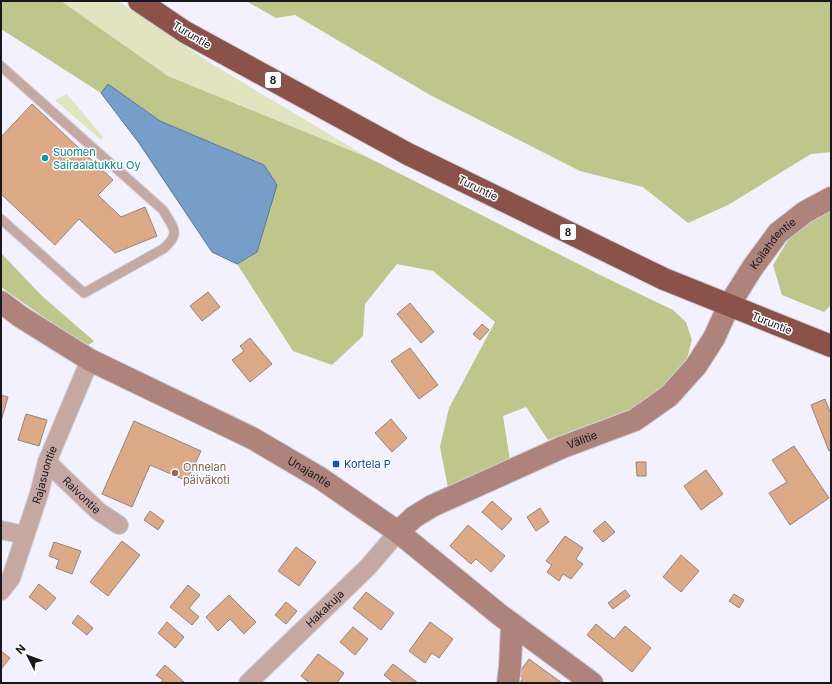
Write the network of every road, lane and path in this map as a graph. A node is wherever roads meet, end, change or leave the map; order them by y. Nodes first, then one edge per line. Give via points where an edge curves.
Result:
1 (139, 1) edge
2 (1, 66) edge
3 (831, 198) edge
4 (1, 220) edge
5 (1, 302) edge
6 (729, 305) junction
7 (831, 346) edge
8 (90, 360) junction
9 (47, 462) junction
10 (119, 525) dead end
11 (1, 530) edge
12 (398, 532) junction
13 (25, 535) junction
14 (1, 590) edge
15 (512, 624) junction
16 (255, 681) edge
17 (508, 683) edge
18 (592, 683) edge

1 - 6 highway, Turuntie / 8 via 185,32 408,154 664,280
2 - 4 lane via 163,210 174,230 174,237 163,249 84,293
3 - 6 street, Koilahdentie via 805,212 778,233
5 - 8 street, Unajantie
6 - 7 highway, Turuntie / 8
6 - 12 street, Välitie via 714,338 696,366 669,396 635,420 563,447 468,489 414,517
8 - 9 street, Rajasuontie
8 - 12 street, Unajantie via 252,438 320,478
9 - 10 street, Raivontie via 98,511
9 - 13 street, Rajasuontie
11 - 13 street
12 - 15 street, Unajantie
12 - 16 street, Hakakuja via 368,567
13 - 14 street, Rajasuontie via 11,578
15 - 17 street
15 - 18 street, Unajantie

